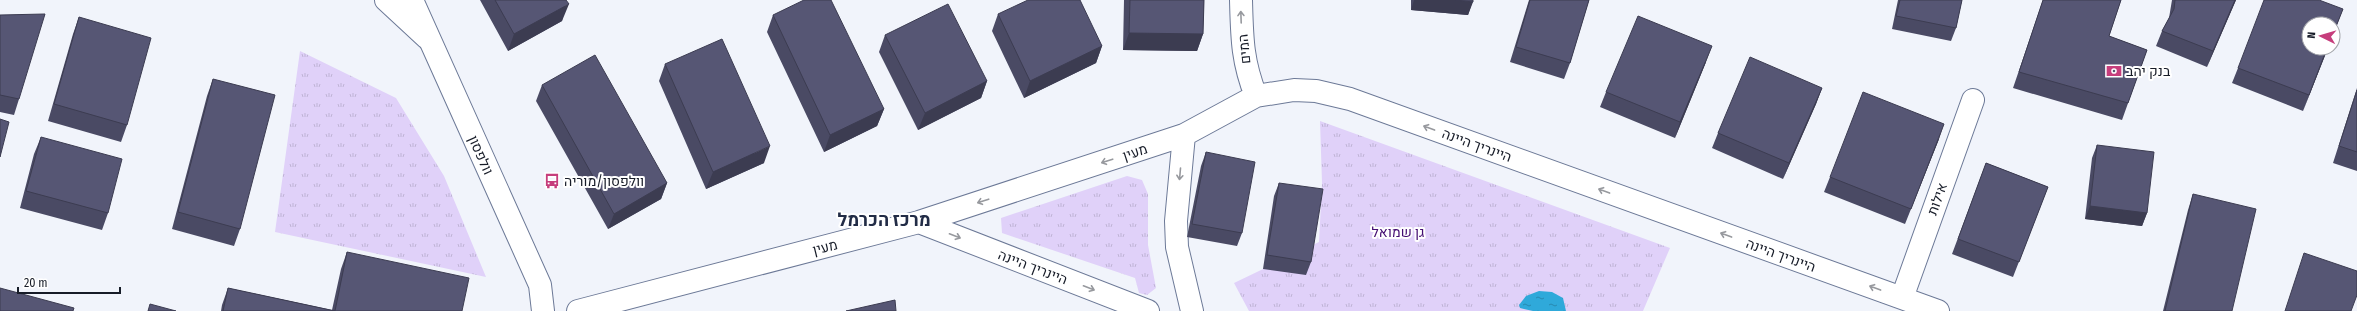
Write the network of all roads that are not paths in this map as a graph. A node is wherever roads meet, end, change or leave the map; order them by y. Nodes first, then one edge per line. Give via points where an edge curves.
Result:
1 (386, 0) edge
2 (412, 0) edge
3 (1241, 0) edge
4 (427, 38) junction
5 (1256, 96) junction
6 (1973, 100) dead end
7 (1184, 136) junction
8 (919, 222) junction
9 (1902, 298) junction
10 (543, 311) edge
11 (578, 311) edge
12 (1148, 311) edge
13 (1192, 311) edge
14 (1938, 311) edge

1 - 4 street
2 - 4 street, וולפסון
5 -> 3 street, המים via 1247,75 1242,53
4 - 10 street, וולפסון via 540,285
5 - 7 street, היינריך היינה
9 -> 5 street, היינריך היינה via 1350,99 1316,90 1294,90
6 - 9 street, אילות
7 -> 8 street, מעין
7 -> 13 street via 1176,221 1177,247
8 - 11 street, מעין
8 -> 12 street, היינריך היינה
9 - 14 street, היינריך היינה

